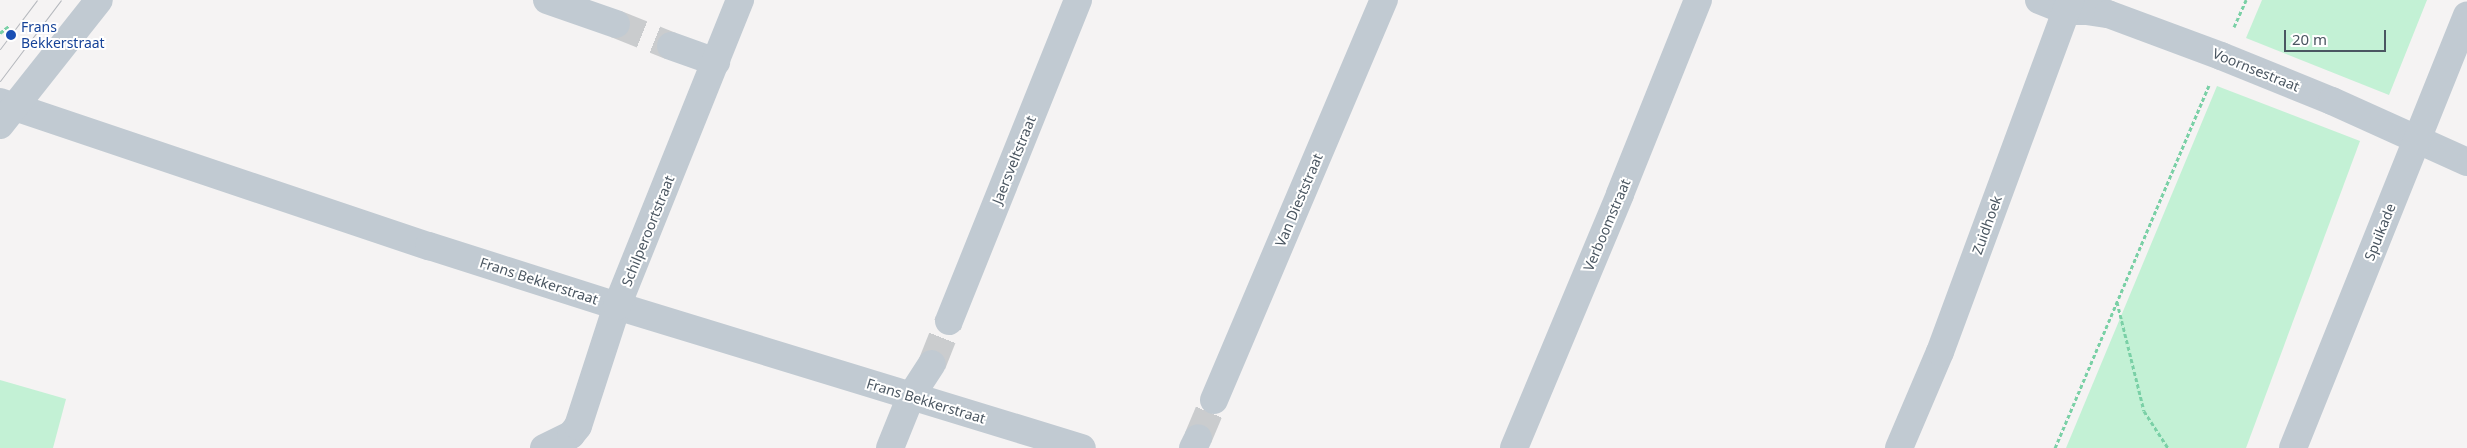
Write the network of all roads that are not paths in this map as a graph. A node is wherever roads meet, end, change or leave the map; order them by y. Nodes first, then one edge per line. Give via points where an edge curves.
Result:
1 (99, 0) edge
2 (548, 0) edge
3 (740, 0) edge
4 (1078, 0) edge
5 (1384, 0) edge
6 (1698, 0) edge
7 (2039, 0) edge
8 (2068, 5) edge
9 (2467, 16) edge
10 (616, 24) tunnel mouth
11 (671, 46) tunnel mouth
12 (716, 62) junction
13 (5, 111) edge
14 (2417, 141) junction
15 (2467, 162) edge
16 (617, 306) junction
17 (949, 320) tunnel mouth
18 (932, 364) tunnel mouth
19 (911, 396) junction
20 (1214, 400) tunnel mouth
21 (544, 448) edge
22 (890, 448) edge
23 (1082, 448) edge
24 (1514, 448) edge
25 (1899, 448) edge
26 (2293, 448) edge

1 - 13 street
2 - 10 street
3 - 12 street, Schilperoortstraat
4 - 17 street, Jaersveltstraat
5 - 20 street, Van Dieststraat
6 - 24 street, Verboomstraat
7 - 8 street, Voornsestraat
8 - 14 street, Voornsestraat via 2108,14 2221,56 2332,101
8 - 25 street, Zuidhoek via 1940,352
9 - 14 street, Spuikade
11 - 12 street
12 - 16 street, Schilperoortstraat
13 - 16 street, Frans Bekkerstraat
14 - 15 street, Voornsestraat
14 - 26 street, Spuikade
16 - 19 street, Frans Bekkerstraat
16 - 21 street, Schilperoortstraat via 578,426 571,435
18 - 19 street
19 - 22 street
19 - 23 street, Frans Bekkerstraat

